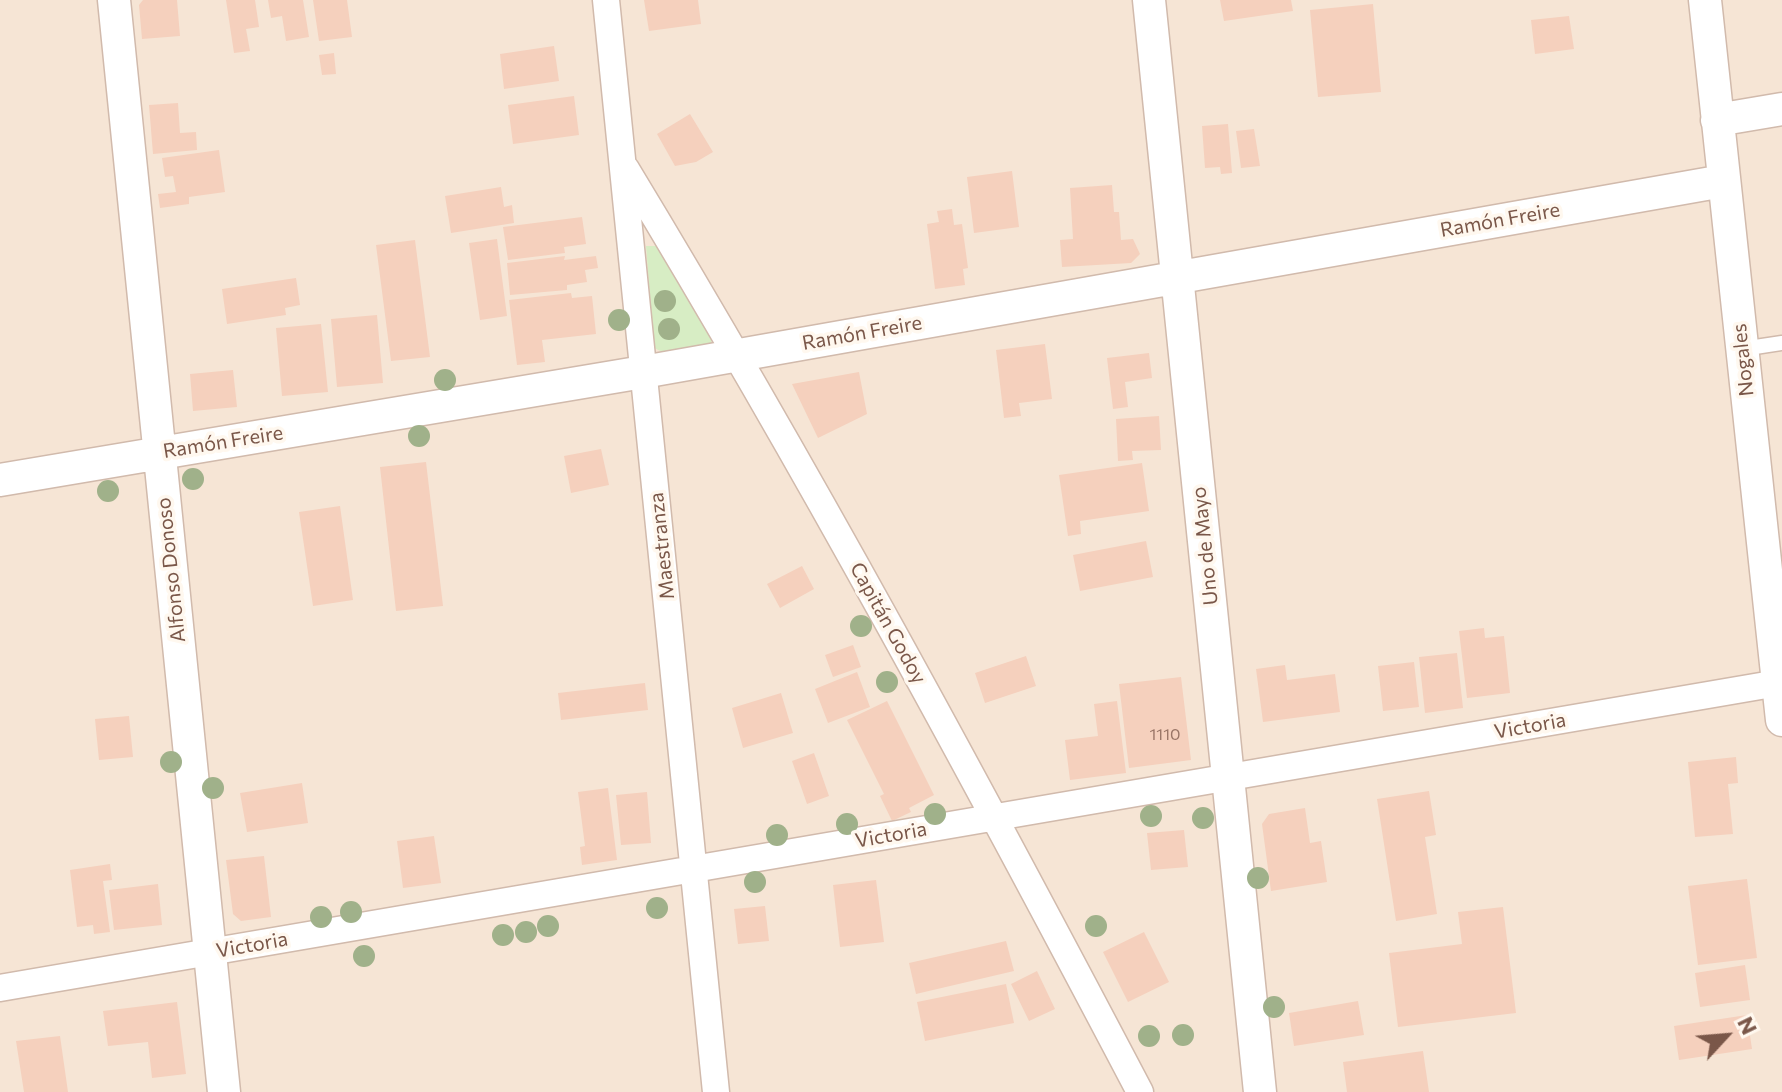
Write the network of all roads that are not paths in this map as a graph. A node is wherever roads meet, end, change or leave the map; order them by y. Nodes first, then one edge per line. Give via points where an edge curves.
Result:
1 (114, 0) edge
2 (606, 0) edge
3 (1149, 0) edge
4 (1705, 0) edge
5 (1782, 109) edge
6 (1717, 120) junction
7 (623, 162) junction
8 (1723, 181) junction
9 (1177, 278) junction
10 (1782, 343) edge
11 (1741, 349) junction
12 (739, 355) junction
13 (643, 372) junction
14 (159, 453) junction
15 (0, 480) edge
16 (1780, 683) edge
17 (1782, 720) edge
18 (1228, 777) junction
19 (996, 817) junction
20 (693, 869) junction
21 (209, 952) junction
22 (0, 988) edge
23 (224, 1092) edge
24 (716, 1092) edge
25 (1140, 1092) edge
26 (1260, 1092) edge

1 - 14 street, Alfonso Donoso
2 - 7 street, Maestranza
3 - 9 street, Uno de Mayo
4 - 6 street, Nogales
5 - 6 street
6 - 8 street, Nogales
7 - 12 street, Capitán Godoy
7 - 13 street, Maestranza
8 - 9 street, Ramón Freire
8 - 11 street, Nogales
9 - 12 street, Ramón Freire
9 - 18 street, Uno de Mayo
10 - 11 lane
11 - 16 street, Nogales
12 - 13 street, Ramón Freire
12 - 19 street, Capitán Godoy
13 - 14 street, Ramón Freire
13 - 20 street, Maestranza
14 - 15 street, Ramón Freire
14 - 21 street, Alfonso Donoso
16 - 17 street, Nogales
16 - 18 street, Victoria
18 - 19 street, Victoria
18 - 26 street, Uno de Mayo
19 - 20 street, Victoria
19 - 25 street, Capitán Godoy
20 - 21 street, Victoria
20 - 24 street, Maestranza
21 - 22 street, Victoria
21 - 23 street, Alfonso Donoso

